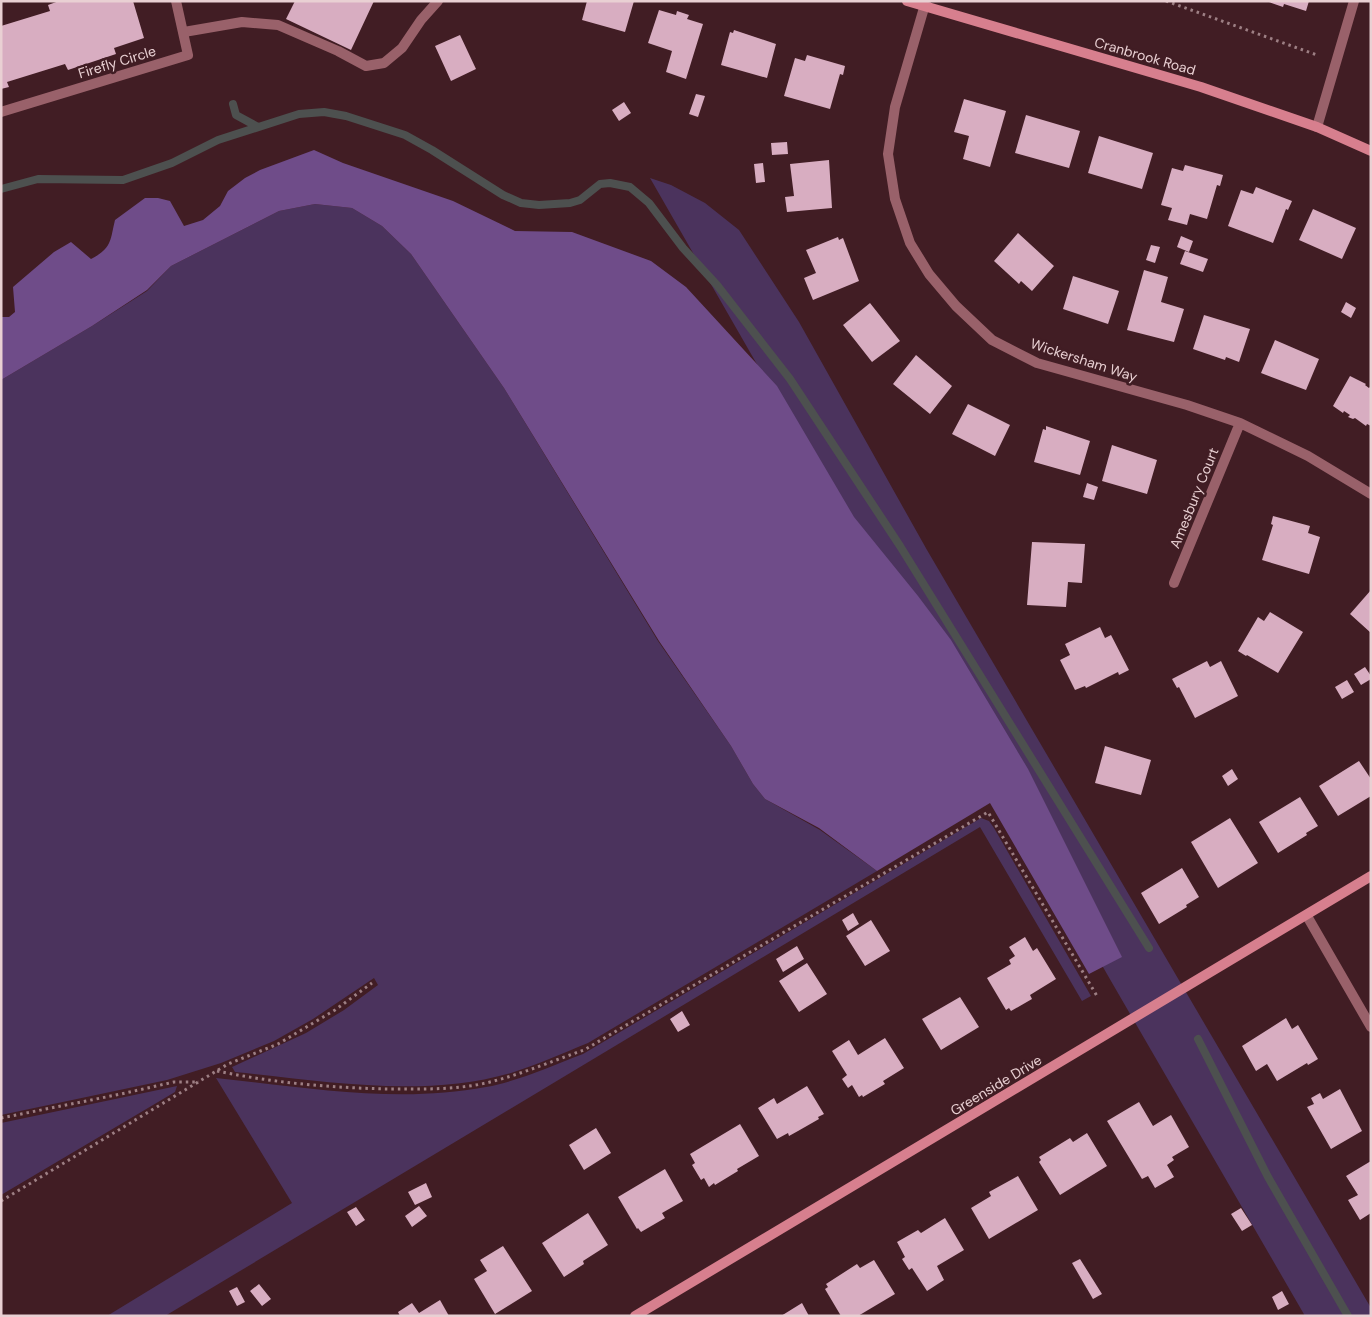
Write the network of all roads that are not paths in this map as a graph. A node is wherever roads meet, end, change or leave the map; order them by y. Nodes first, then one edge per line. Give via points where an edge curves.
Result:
1 (176, 1) edge
2 (438, 1) edge
3 (907, 1) edge
4 (1354, 1) edge
5 (925, 4) edge
6 (184, 32) junction
7 (1, 112) edge
8 (1317, 127) junction
9 (1371, 151) edge
10 (1240, 424) junction
11 (1371, 494) edge
12 (1174, 583) dead end
13 (1371, 876) edge
14 (1307, 916) junction
15 (1371, 1027) edge
16 (634, 1316) edge

1 - 6 street, Firefly Circle
2 - 6 street via 402,48 384,63 366,66 278,25 242,22
3 - 5 street, Cranbrook Road
4 - 8 street
5 - 8 street, Cranbrook Road via 1201,87
5 - 10 street, Wickersham Way via 895,107 888,154 895,198 910,243 929,274 956,306 992,340 1037,362
6 - 7 street, Firefly Circle via 188,55
8 - 9 street, Cranbrook Road
10 - 11 street, Wickersham Way via 1308,456
10 - 12 street, Amesbury Court
13 - 14 street, Greenside Drive
14 - 15 street
14 - 16 street, Greenside Drive

